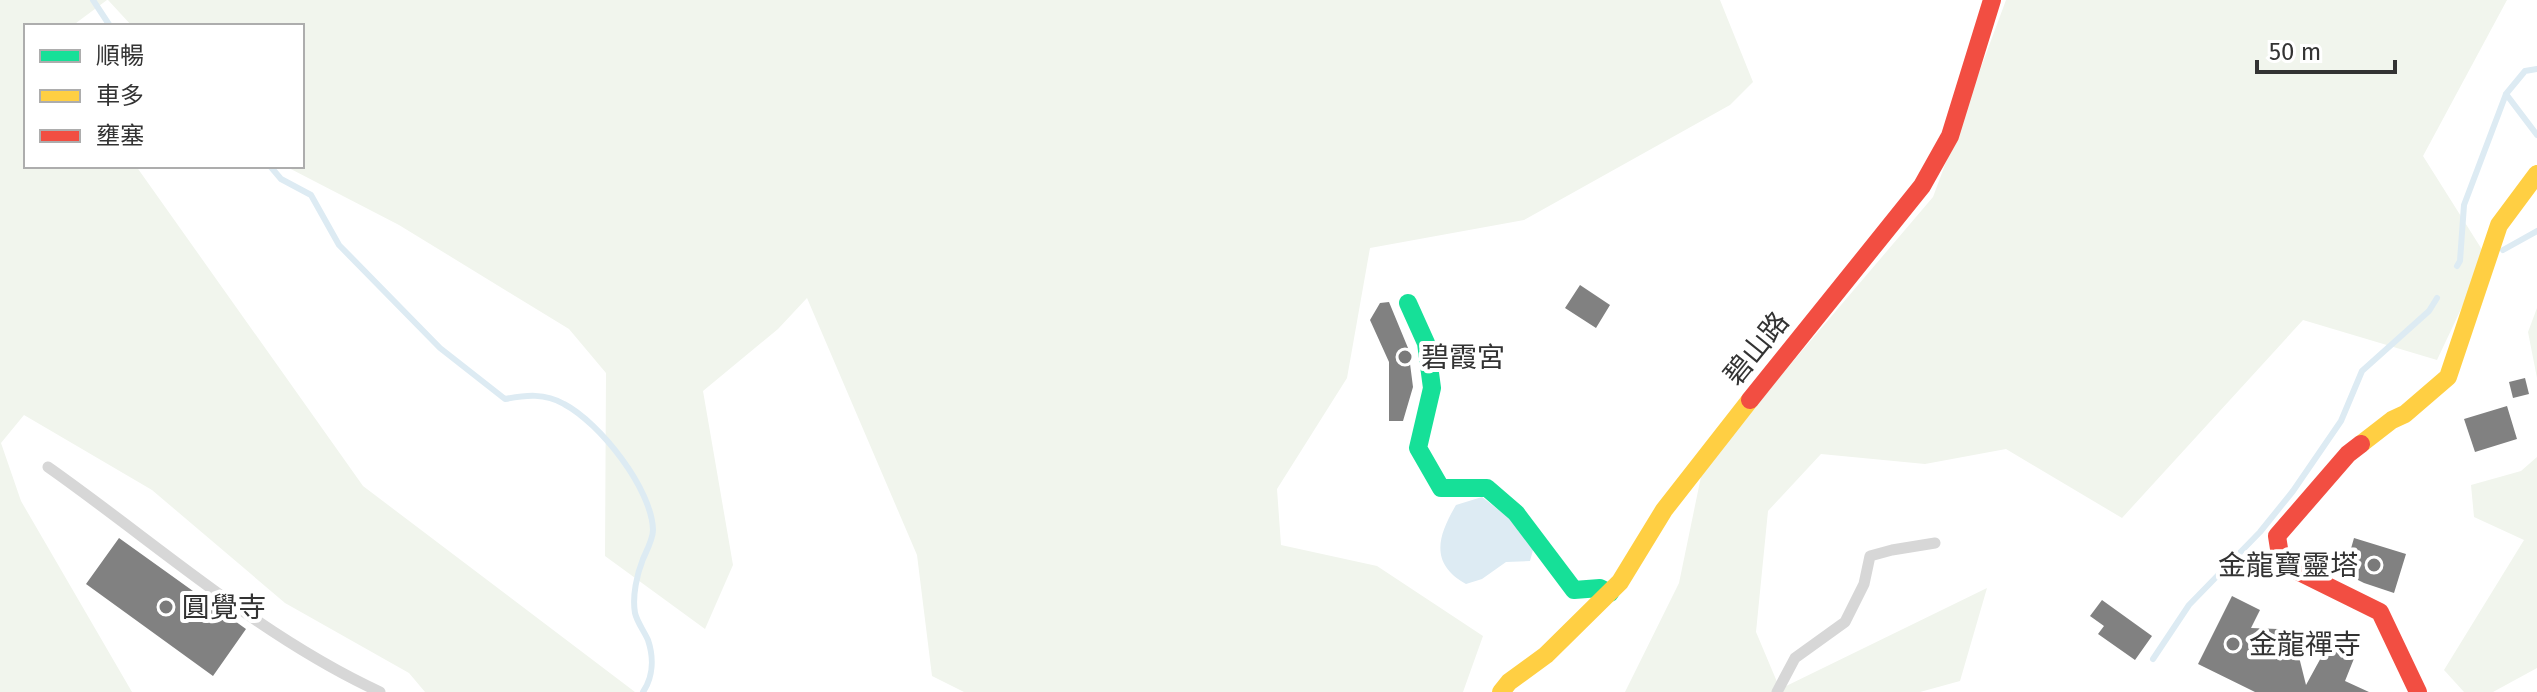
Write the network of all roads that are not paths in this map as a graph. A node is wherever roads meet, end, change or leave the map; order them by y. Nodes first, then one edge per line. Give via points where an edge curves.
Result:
1 (1992, 0) edge
2 (2537, 174) edge
3 (1408, 303) dead end
4 (48, 467) dead end
5 (1935, 543) dead end
6 (1610, 593) junction
7 (380, 692) edge
8 (1501, 692) edge
9 (1777, 692) edge
10 (2418, 692) edge

1 - 6 street, 碧山路 via 1950,136 1922,186 1699,464
2 - 10 street via 2499,225 2448,377 2348,454 2277,536 2280,555 2295,570 2380,612
3 - 6 street via 1426,343 1432,388 1418,448 1441,488 1487,488 1516,513 1574,590 1600,588
4 - 7 lane via 278,636
5 - 9 lane via 1870,556 1864,584 1845,622 1795,658
6 - 8 street, 碧山路

